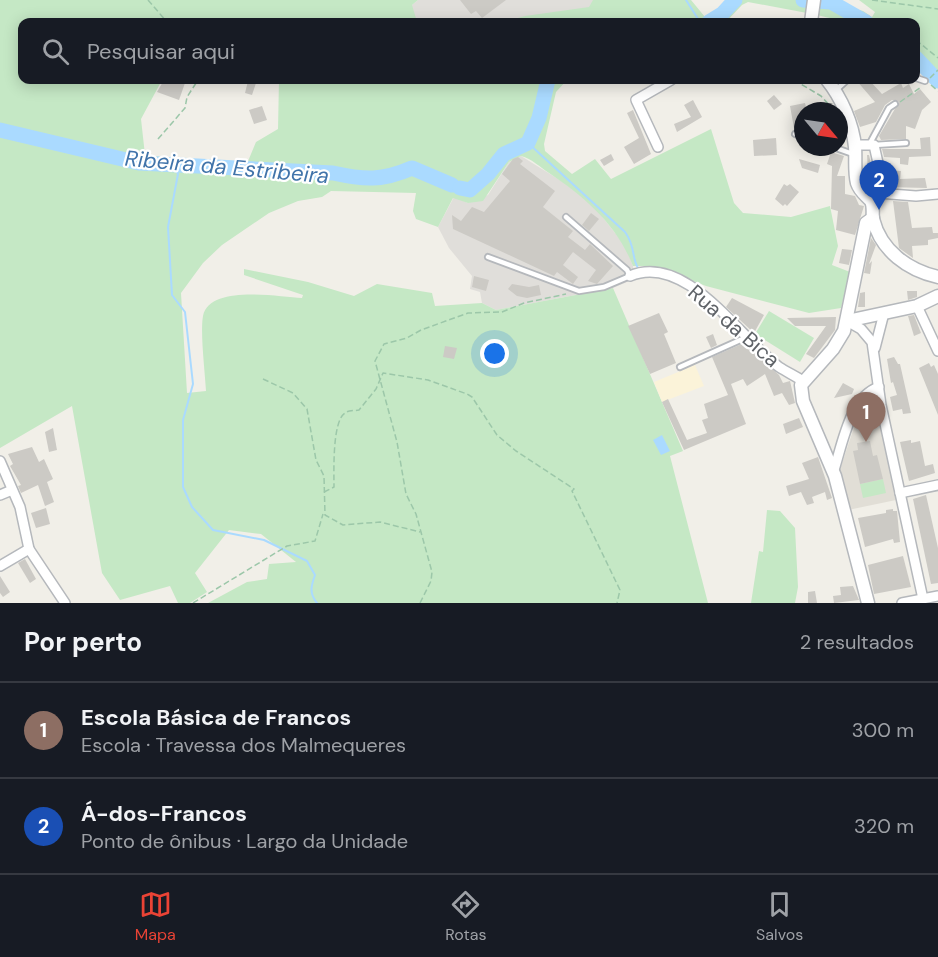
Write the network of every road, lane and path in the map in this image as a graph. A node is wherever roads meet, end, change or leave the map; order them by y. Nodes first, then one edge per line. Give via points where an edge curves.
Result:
1 (148, 0) edge
2 (814, 0) edge
3 (872, 0) edge
4 (938, 9) edge
5 (164, 18) edge
6 (812, 18) edge
7 (920, 44) edge
8 (938, 57) edge
9 (938, 70) edge
10 (920, 79) edge
11 (927, 80) junction
12 (195, 84) edge
13 (664, 84) edge
14 (801, 84) edge
15 (830, 84) edge
16 (842, 84) edge
17 (921, 87) dead end
18 (834, 91) junction
19 (938, 91) edge
20 (827, 102) edge
21 (895, 104) joint
22 (158, 139) dead end
23 (906, 143) dead end
24 (872, 145) junction
25 (658, 147) dead end
26 (848, 149) edge
27 (855, 150) junction
28 (938, 194) edge
29 (874, 197) junction
30 (566, 217) dead end
31 (869, 221) junction
32 (488, 257) dead end
33 (630, 276) junction
34 (938, 277) edge
35 (579, 291) junction
36 (938, 296) edge
37 (917, 306) junction
38 (884, 313) junction
39 (847, 321) junction
40 (747, 337) junction
41 (874, 351) junction
42 (938, 351) edge
43 (680, 367) dead end
44 (379, 376) junction
45 (263, 379) dead end
46 (803, 381) junction
47 (879, 387) junction
48 (0, 461) edge
49 (833, 473) junction
50 (938, 486) edge
51 (12, 490) junction
52 (324, 492) junction
53 (900, 493) junction
54 (0, 495) edge
55 (324, 513) junction
56 (421, 532) junction
57 (29, 549) junction
58 (0, 566) edge
59 (938, 596) edge
60 (923, 599) junction
61 (61, 602) edge
62 (193, 603) edge
63 (420, 603) edge
64 (617, 603) edge
65 (868, 603) edge
66 (902, 603) edge

1 - 5 path
2 - 6 street
3 - 4 path
7 - 8 path
9 - 11 path
10 - 11 lane
11 - 19 path
12 - 22 path via 185,108
13 - 25 street via 636,100
14 - 20 path
15 - 18 street
16 - 18 lane
17 - 21 path
18 - 27 street
21 - 24 lane via 889,108
23 - 24 lane
24 - 27 street
24 - 29 street via 878,163
26 - 27 lane
27 - 29 street via 858,185
28 - 29 street
29 - 31 street
30 - 33 lane
31 - 34 street via 898,260
31 - 39 street via 851,288
32 - 35 lane
33 - 35 lane via 604,287
33 - 40 street, Rua da Bica via 650,271 684,282 727,314
35 - 44 path via 502,312 468,313 384,344 375,361
36 - 37 street
37 - 38 street
37 - 42 street
38 - 39 street
38 - 41 street
39 - 41 street via 868,335
39 - 46 street via 833,349
40 - 43 lane
40 - 46 street, Rua da Bica via 779,366
41 - 47 street
44 - 52 path via 376,389 358,410 346,411 341,416 334,448 334,487
44 - 56 path via 406,494
44 - 64 path via 389,372 428,380 472,397 497,435 574,489 587,526 620,590
45 - 52 path via 293,393 306,409 316,463 324,476
46 - 49 street via 802,401
47 - 49 street via 866,394 855,408
47 - 53 street
48 - 51 street
49 - 65 street
50 - 53 street
51 - 54 street
51 - 57 street
52 - 55 path
53 - 60 street
55 - 56 path via 343,525 380,522
55 - 62 path via 315,542 287,546
56 - 63 path via 432,572
57 - 58 street
57 - 61 street
59 - 60 street
60 - 66 street

